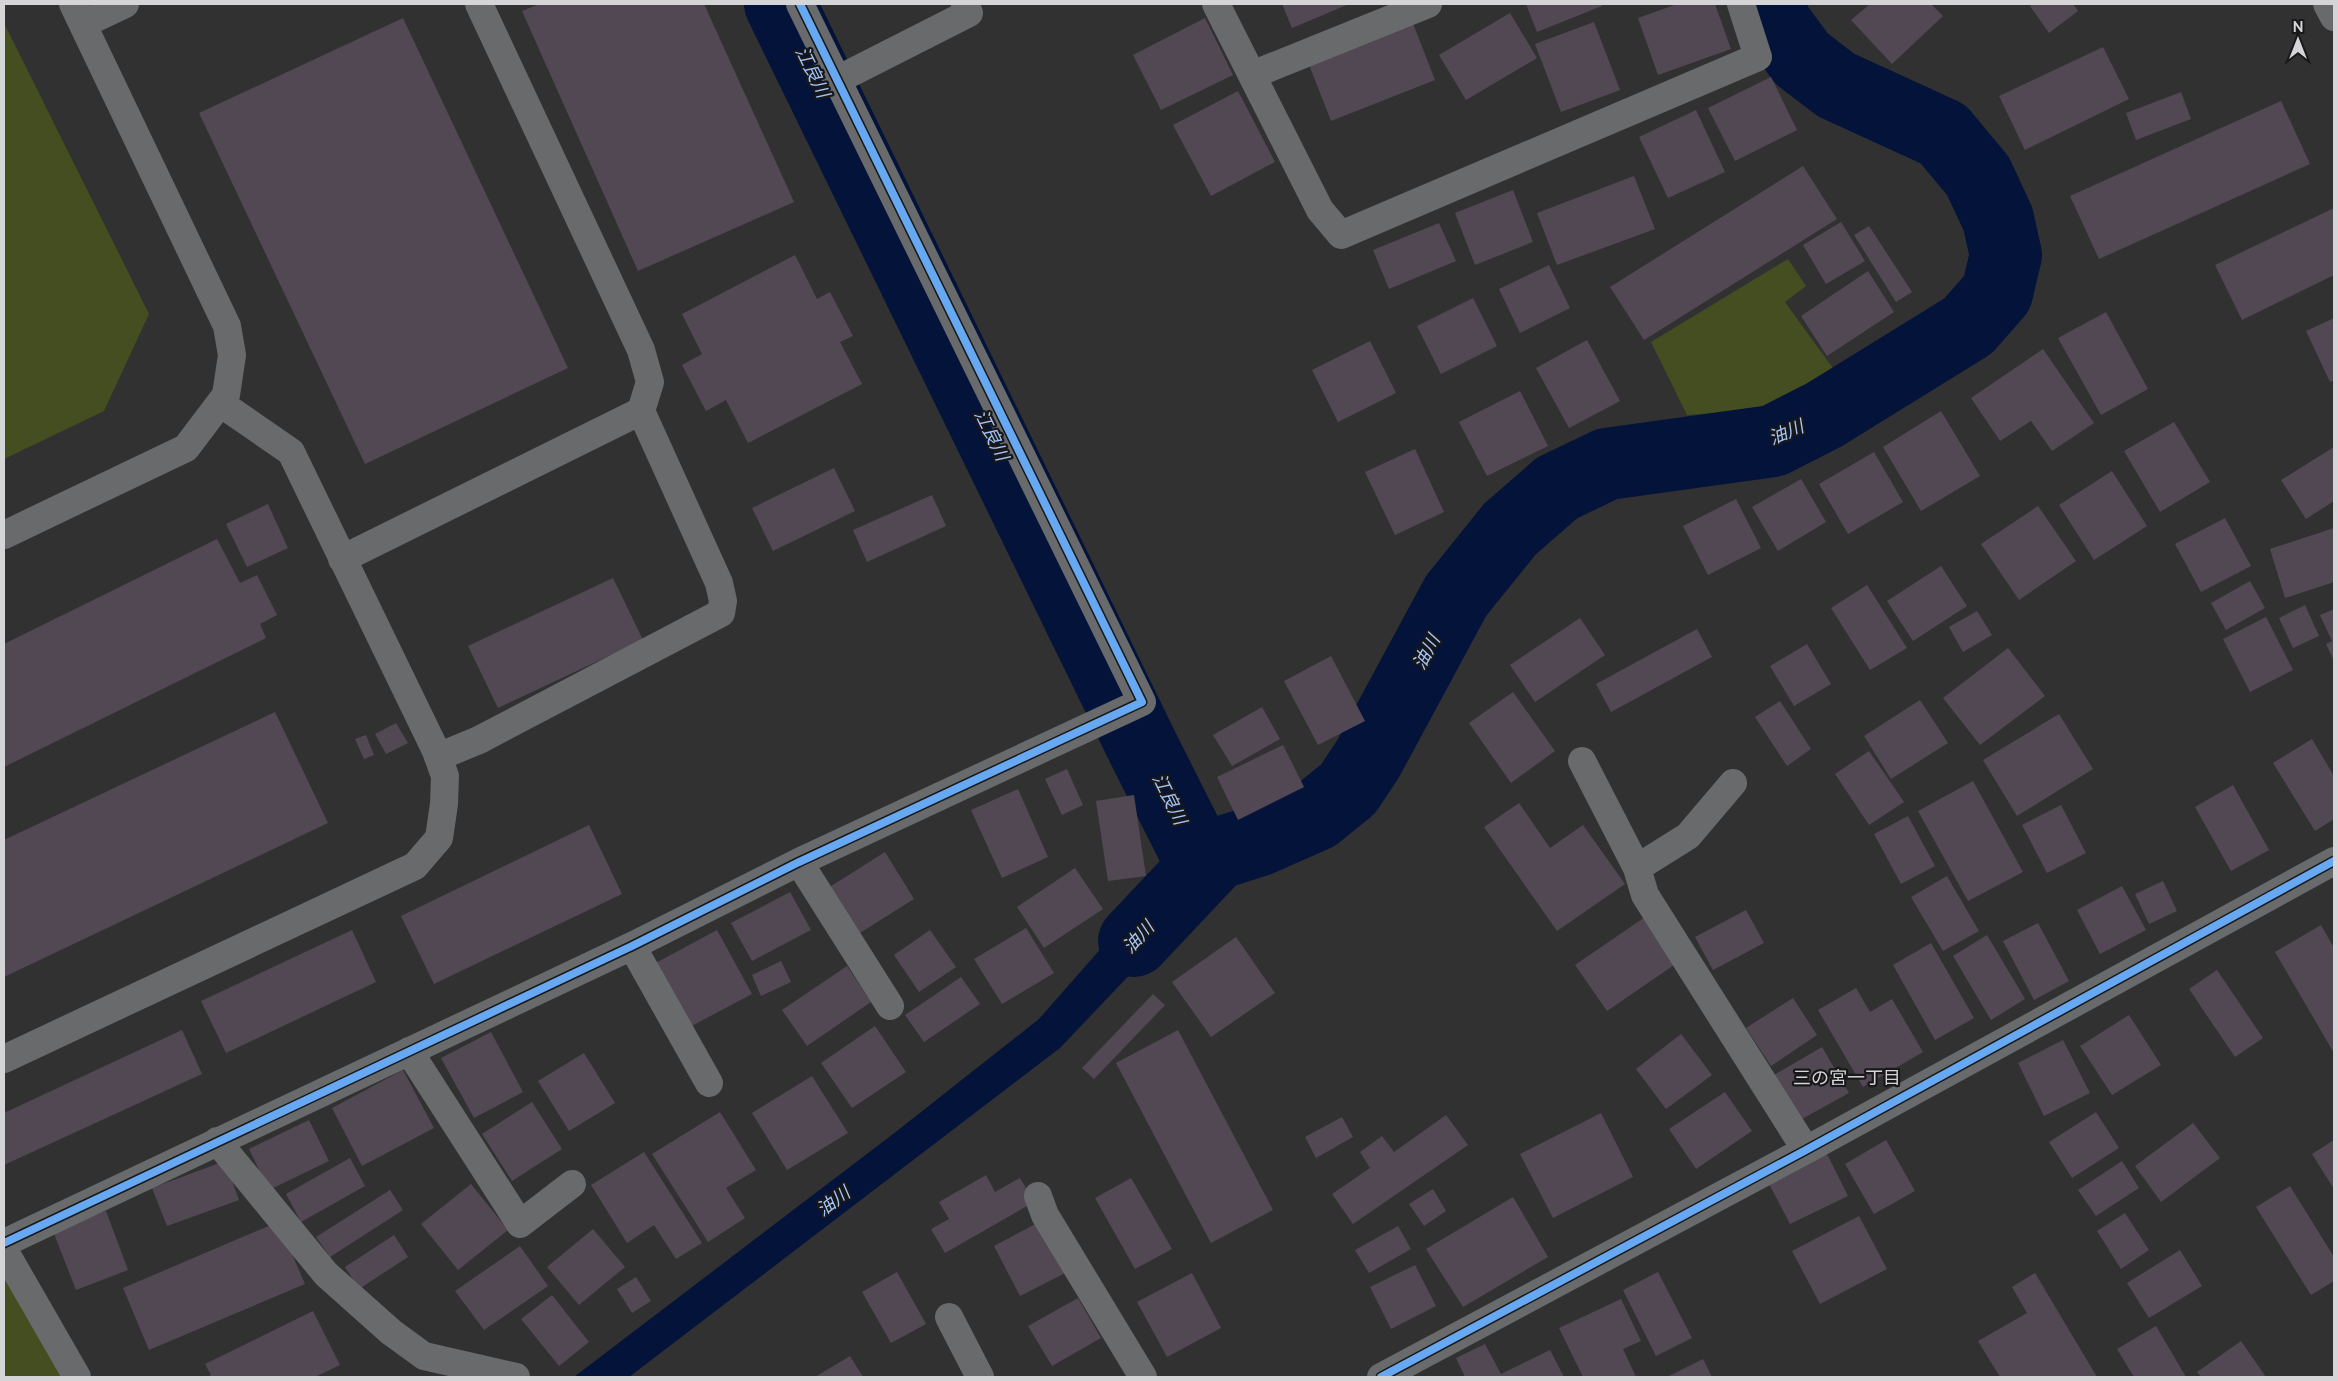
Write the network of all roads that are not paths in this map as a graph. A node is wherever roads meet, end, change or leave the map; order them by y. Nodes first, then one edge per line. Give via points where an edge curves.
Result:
1 (125, 4) edge
2 (479, 4) edge
3 (800, 4) edge
4 (965, 4) edge
5 (1216, 4) edge
6 (1428, 4) edge
7 (1741, 4) edge
8 (2327, 4) edge
9 (78, 14) edge
10 (2334, 17) edge
11 (1252, 75) junction
12 (838, 80) junction
13 (220, 403) junction
14 (641, 411) junction
15 (4, 534) edge
16 (342, 558) junction
17 (438, 757) junction
18 (1582, 761) dead end
19 (1734, 783) dead end
20 (2334, 861) edge
21 (799, 862) junction
22 (1637, 868) junction
23 (632, 946) junction
24 (890, 1006) dead end
25 (409, 1051) junction
26 (4, 1059) edge
27 (709, 1083) dead end
28 (217, 1141) junction
29 (1806, 1150) junction
30 (572, 1184) dead end
31 (1038, 1196) dead end
32 (4, 1243) edge
33 (4, 1250) edge
34 (949, 1318) dead end
35 (76, 1377) edge
36 (516, 1377) edge
37 (980, 1377) edge
38 (1143, 1377) edge
39 (1381, 1377) edge

1 - 9 street
2 - 14 street via 640,350 650,382
3 - 12 street
4 - 12 street via 969,13
5 - 11 street
6 - 11 street
7 - 11 street via 1758,57 1341,235 1320,210
8 - 10 street
9 - 13 street via 227,326 232,355 226,395
12 - 21 street via 1142,702
13 - 15 street via 186,448
13 - 16 street via 291,452
14 - 16 street
14 - 17 street via 719,583 723,601 721,613 479,740
16 - 17 street
17 - 26 street via 445,776 439,838 415,866
18 - 22 street
19 - 22 street via 1688,836
20 - 29 street
21 - 23 street
21 - 24 street
22 - 29 street via 1645,895
23 - 25 street
23 - 27 street
25 - 28 street
25 - 30 street via 520,1224
28 - 32 street
28 - 36 street via 326,1274 391,1332 424,1356
29 - 39 street
31 - 38 street via 1045,1215
33 - 35 street
34 - 37 street

